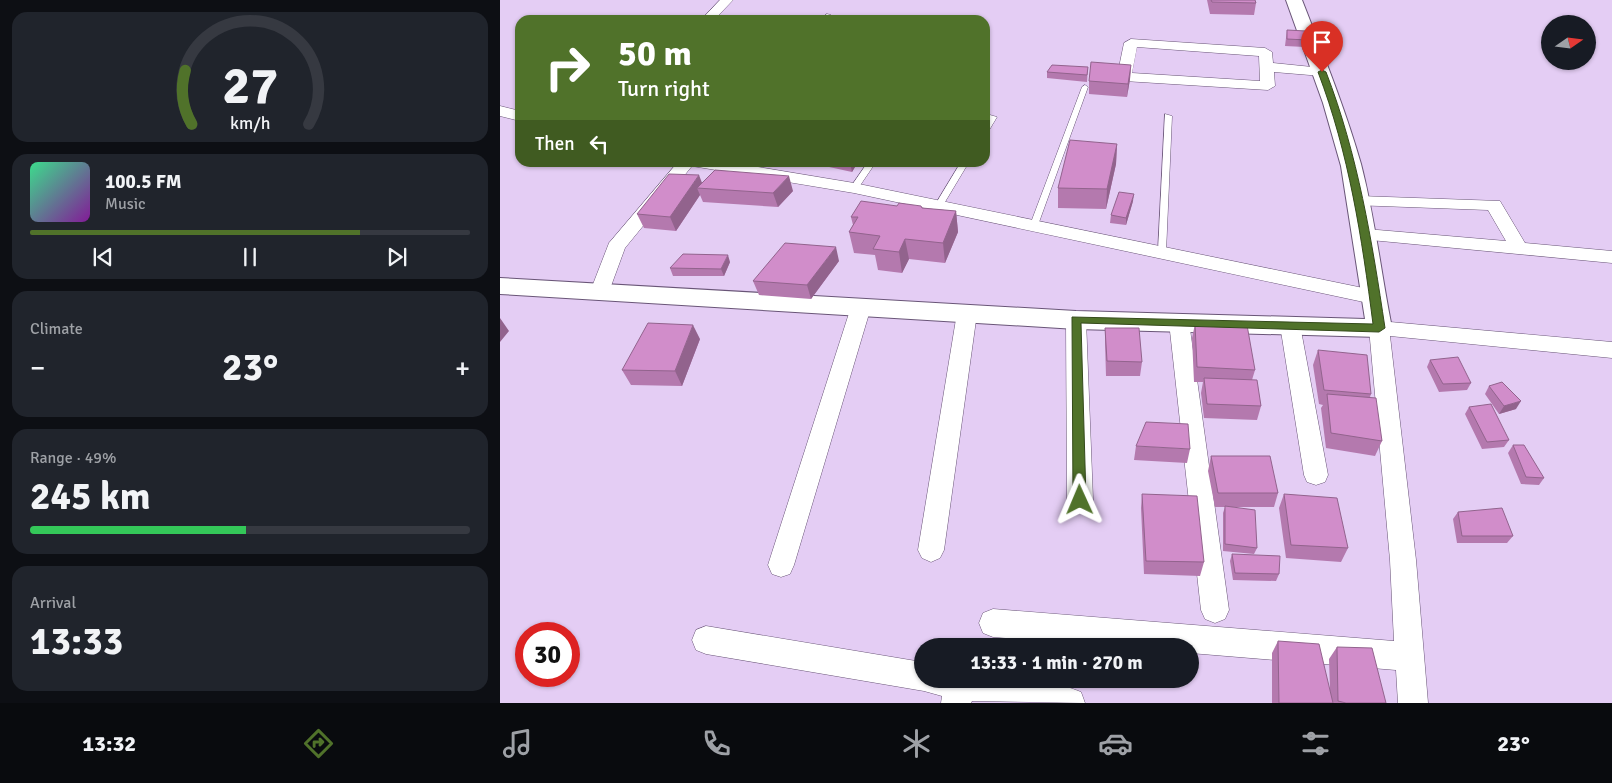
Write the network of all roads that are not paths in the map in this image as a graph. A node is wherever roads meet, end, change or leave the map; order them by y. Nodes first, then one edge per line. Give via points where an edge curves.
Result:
1 (727, 0) edge
2 (1294, 0) edge
3 (712, 15) edge
4 (1205, 48) junction
5 (1266, 61) junction
6 (1319, 65) junction
7 (1203, 82) junction
8 (1085, 87) dead end
9 (500, 111) edge
10 (515, 115) edge
11 (1168, 116) dead end
12 (993, 117) dead end
13 (990, 122) edge
14 (683, 167) edge
15 (725, 167) edge
16 (869, 167) edge
17 (962, 167) edge
18 (854, 188) junction
19 (1359, 201) junction
20 (939, 205) junction
21 (1034, 225) junction
22 (1366, 235) junction
23 (1519, 248) junction
24 (1162, 252) junction
25 (1612, 257) edge
26 (500, 286) edge
27 (600, 292) junction
28 (1374, 297) junction
29 (861, 307) junction
30 (967, 313) junction
31 (1076, 320) junction
32 (1179, 322) junction
33 (1290, 325) junction
34 (1379, 328) junction
35 (1612, 350) edge
36 (1316, 475) dead end
37 (1080, 500) dead end
38 (931, 550) dead end
39 (781, 565) dead end
40 (1215, 610) dead end
41 (993, 623) dead end
42 (706, 640) dead end
43 (1410, 657) junction
44 (914, 677) edge
45 (947, 688) edge
46 (958, 694) edge
47 (1070, 703) edge
48 (1413, 703) edge

1 - 3 street
2 - 6 street
4 - 5 street via 1265,52
4 - 7 street
4 - 7 street via 1131,43 1124,77
5 - 6 street
5 - 7 street via 1268,86
6 - 19 street via 1334,103
8 - 21 lane
9 - 10 street
11 - 24 lane
12 - 13 lane
14 - 27 street via 616,247
15 - 18 street
16 - 18 lane
17 - 20 lane
18 - 20 street
19 - 22 street
19 - 23 street via 1494,205
20 - 21 street
21 - 24 street
22 - 23 street
22 - 28 street
23 - 25 street
24 - 28 street
26 - 27 street
27 - 29 street
28 - 34 street
29 - 30 street
29 - 39 street
30 - 31 street
30 - 38 street
31 - 32 street
31 - 37 street
32 - 33 street
32 - 40 street
33 - 34 street
33 - 36 street
34 - 35 street
34 - 43 street via 1404,560
41 - 43 street
42 - 44 street
43 - 48 street
45 - 46 street
46 - 47 street

